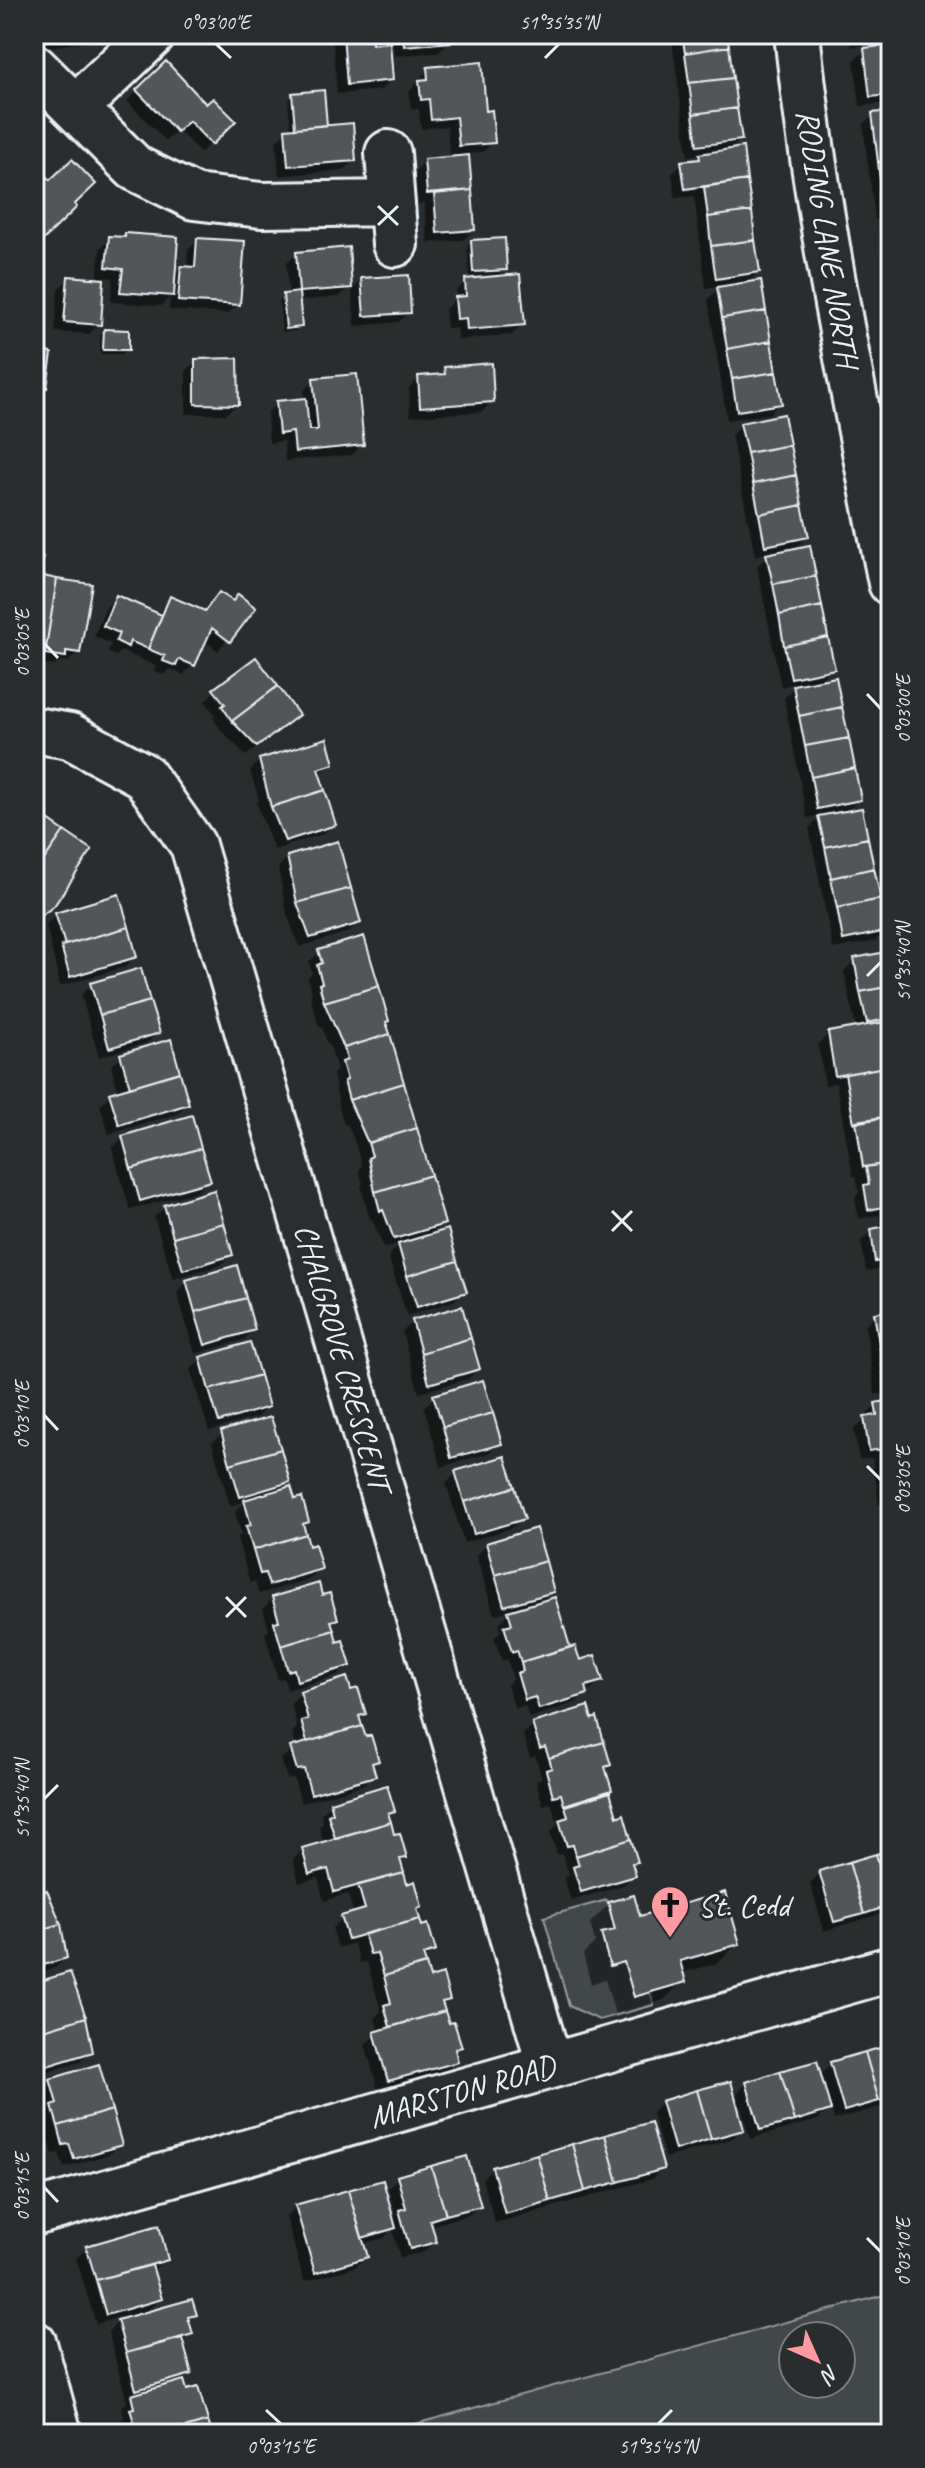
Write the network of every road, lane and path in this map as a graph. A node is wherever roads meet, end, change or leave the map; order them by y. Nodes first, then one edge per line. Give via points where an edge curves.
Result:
1 (153, 34) edge
2 (797, 34) edge
3 (34, 67) edge
4 (76, 107) junction
5 (388, 153) dead end
6 (891, 583) edge
7 (34, 730) edge
8 (891, 1969) edge
9 (550, 2066) junction
10 (34, 2213) edge
11 (34, 2344) edge
12 (59, 2434) edge

1 - 4 street
2 - 6 street, RODING LANE NORTH via 809,144
3 - 4 street
4 - 5 street via 135,168 194,197 394,223
7 - 9 street, CHALGROVE CRESCENT via 70,736 144,776 193,845
8 - 9 street, MARSTON ROAD
9 - 10 street, MARSTON ROAD
11 - 12 street

